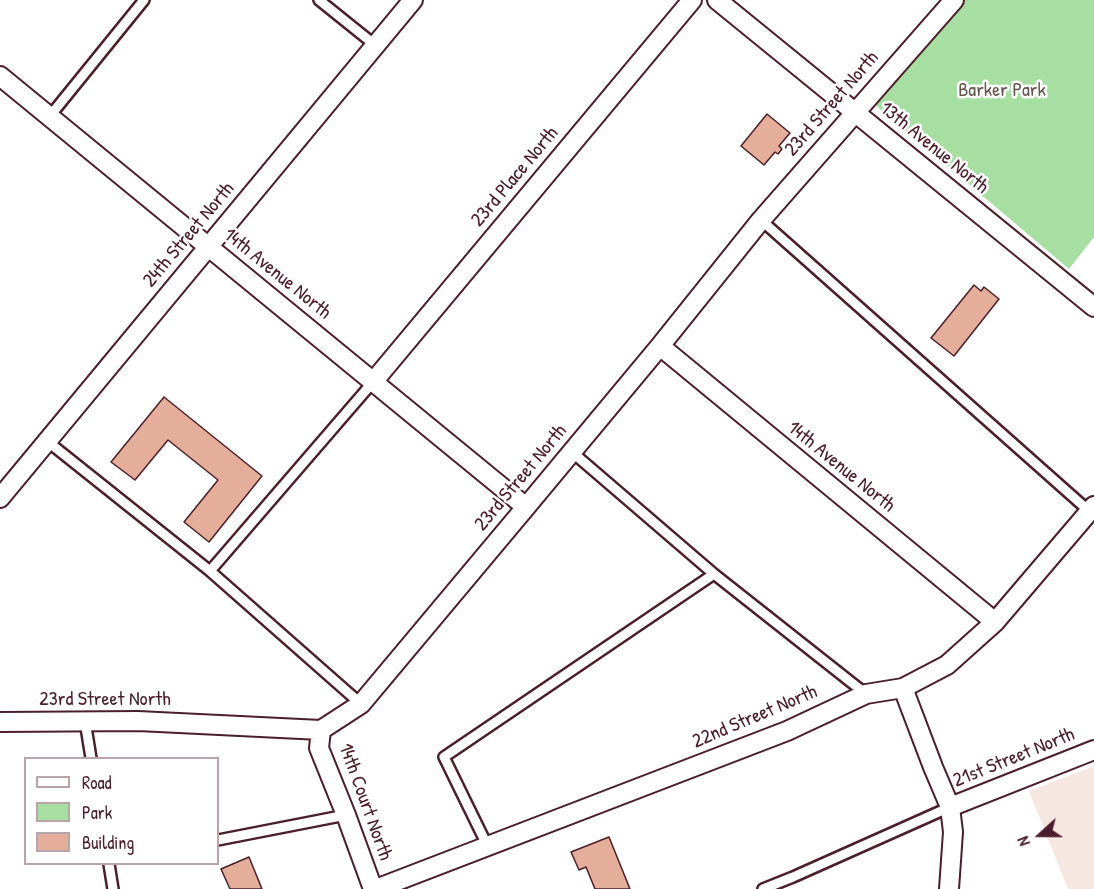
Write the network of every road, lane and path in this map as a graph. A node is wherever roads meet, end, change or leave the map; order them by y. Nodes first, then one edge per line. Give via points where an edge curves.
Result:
1 (144, 0) edge
2 (319, 0) edge
3 (412, 0) edge
4 (692, 0) edge
5 (717, 0) edge
6 (954, 0) edge
7 (375, 45) junction
8 (0, 76) edge
9 (854, 112) junction
10 (50, 116) junction
11 (760, 220) junction
12 (208, 247) junction
13 (1094, 307) edge
14 (660, 346) junction
15 (374, 382) junction
16 (47, 441) junction
17 (572, 452) junction
18 (0, 498) edge
19 (526, 507) junction
20 (1092, 508) edge
21 (210, 571) junction
22 (714, 574) junction
23 (995, 622) junction
24 (903, 688) junction
25 (866, 694) junction
26 (361, 704) junction
27 (85, 721) junction
28 (0, 722) edge
29 (321, 730) junction
30 (1094, 750) edge
31 (91, 757) edge
32 (950, 807) junction
33 (346, 815) junction
34 (219, 840) edge
35 (488, 847) junction
36 (109, 865) edge
37 (113, 889) edge
38 (374, 889) edge
39 (762, 889) edge
40 (949, 889) edge

1 - 10 lane
2 - 7 lane
3 - 7 street, 24th Street North
4 - 15 street, 23rd Place North
5 - 9 street, 13th Avenue North
6 - 9 street, 23rd Street North
7 - 12 street, 24th Street North
8 - 10 street, 14th Avenue North
9 - 11 street, 23rd Street North
9 - 13 street, 13th Avenue North
10 - 12 street, 14th Avenue North
11 - 14 street, 23rd Street North
11 - 20 lane
12 - 15 street, 14th Avenue North
12 - 16 street, 24th Street North
14 - 17 street, 23rd Street North
14 - 23 street, 14th Avenue North
15 - 19 street, 14th Avenue North
15 - 21 lane
16 - 18 street, 24th Street North
16 - 21 lane
17 - 19 street, 23rd Street North
17 - 22 lane
19 - 26 street, 23rd Street North
20 - 23 street, 22nd Street North
21 - 26 lane
22 - 25 lane
22 - 35 lane via 444,758
23 - 24 street, 22nd Street North via 946,665
24 - 25 street, 22nd Street North
24 - 32 street
25 - 35 street, 22nd Street North via 787,731
26 - 29 street, 23rd Street North
27 - 28 street, 23rd Street North
27 - 29 street, 23rd Street North
27 - 31 lane
29 - 33 street, 14th Court North via 319,748
30 - 32 street, 21st Street North
32 - 39 lane
32 - 40 street via 953,832
33 - 34 lane
33 - 38 street, 14th Court North
35 - 38 street, 22nd Street North
36 - 37 lane

